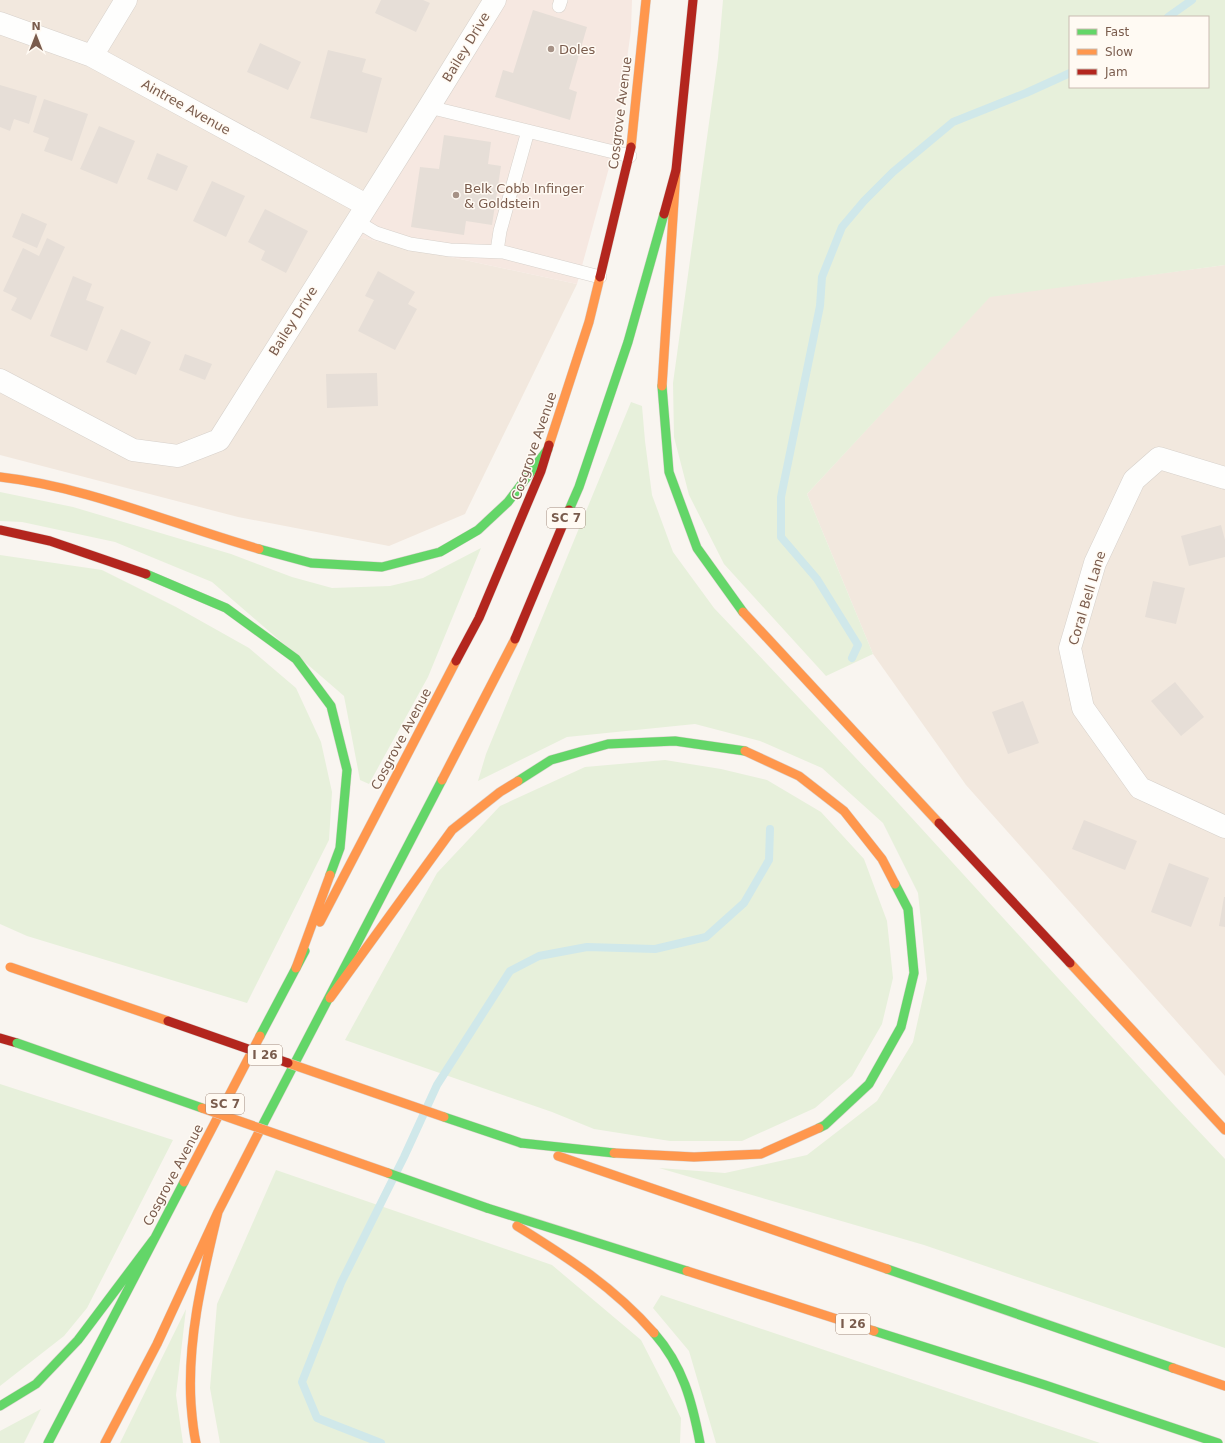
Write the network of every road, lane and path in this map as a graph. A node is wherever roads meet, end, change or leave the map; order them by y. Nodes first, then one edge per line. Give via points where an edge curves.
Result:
1 (126, 0) edge
2 (495, 0) edge
3 (646, 0) edge
4 (694, 0) edge
5 (0, 23) edge
6 (92, 56) junction
7 (429, 107) junction
8 (528, 131) junction
9 (630, 156) junction
10 (676, 170) junction
11 (361, 213) junction
12 (497, 251) junction
13 (600, 277) junction
14 (0, 380) edge
15 (548, 449) junction
16 (0, 477) edge
17 (1225, 478) edge
18 (0, 530) edge
19 (1225, 827) edge
20 (0, 962) edge
21 (296, 968) junction
22 (330, 998) junction
23 (0, 1038) edge
24 (0, 1041) edge
25 (17, 1043) junction
26 (1225, 1130) edge
27 (521, 1143) junction
28 (487, 1208) junction
29 (218, 1212) junction
30 (154, 1239) junction
31 (1225, 1386) edge
32 (0, 1406) edge
33 (48, 1443) edge
34 (105, 1443) edge
35 (196, 1443) edge
36 (700, 1443) edge
37 (1218, 1443) edge

1 - 6 street
2 - 7 street, Bailey Drive
3 - 9 main road, Cosgrove Avenue / SC 7
4 - 10 main road, SC 7
5 - 6 street, Aintree Avenue
6 - 11 street, Aintree Avenue
7 - 8 lane
7 - 11 street, Bailey Drive
8 - 9 lane
8 - 12 lane via 500,231
9 - 13 main road, Cosgrove Avenue / SC 7
10 - 22 main road, SC 7 via 628,342 567,517 514,642
10 - 26 main road via 662,383 669,472 697,548 742,611
11 - 12 lane via 376,233 410,244 450,250
11 - 14 street, Bailey Drive via 219,440 178,456 133,450
12 - 13 lane
13 - 15 main road, Cosgrove Avenue / SC 7 via 589,322
15 - 16 main road via 508,502 478,530 440,552 382,567 312,564 34,481
15 - 21 main road, Cosgrove Avenue / SC 7 via 479,618
17 - 19 street, Coral Bell Lane via 1159,458 1134,480 1095,563 1070,648 1083,708 1140,788
18 - 21 main road via 50,542 130,567 226,608 296,659 331,706 347,770 340,848
20 - 27 main road, I 26, bridge
21 - 30 main road, Cosgrove Avenue / SC 7
22 - 27 main road via 452,830 500,792 551,760 608,744 675,741 745,751 799,776 844,811 882,859 908,909 914,973 901,1027 869,1084 825,1125 761,1154 694,1157 632,1154
22 - 29 main road, SC 7
23 - 25 main road, I 26
24 - 25 main road
25 - 28 main road, I 26, bridge
27 - 31 main road, I 26
28 - 36 main road via 571,1259 597,1278 649,1325 678,1366 694,1406
28 - 37 main road, I 26
29 - 34 main road, SC 7 via 157,1344
29 - 35 main road via 198,1300 189,1365 190,1400
30 - 32 main road via 78,1340 36,1384
30 - 33 main road, Cosgrove Avenue / SC 7

